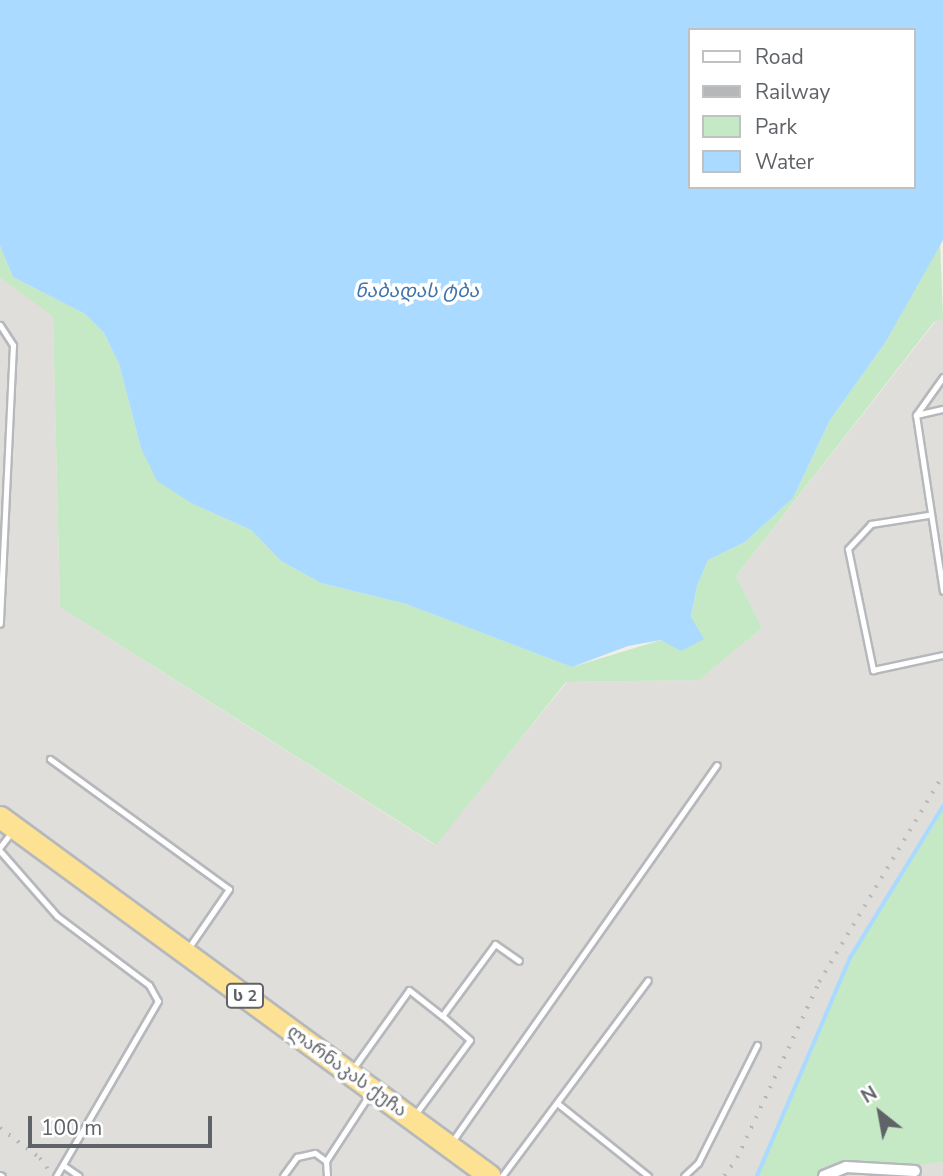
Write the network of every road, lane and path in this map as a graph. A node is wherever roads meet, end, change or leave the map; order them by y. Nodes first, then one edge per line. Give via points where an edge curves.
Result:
1 (0, 325) edge
2 (943, 377) edge
3 (943, 409) edge
4 (916, 415) junction
5 (928, 514) junction
6 (943, 591) edge
7 (0, 622) edge
8 (943, 655) edge
9 (50, 759) dead end
10 (717, 765) dead end
11 (7, 822) edge
12 (0, 849) edge
13 (186, 952) junction
14 (519, 961) dead end
15 (648, 980) dead end
16 (442, 1016) junction
17 (757, 1045) dead end
18 (350, 1073) junction
19 (373, 1090) junction
20 (557, 1103) junction
21 (412, 1118) junction
22 (449, 1146) junction
23 (326, 1161) junction
24 (63, 1165) junction
25 (915, 1171) dead end
26 (56, 1176) edge
27 (79, 1176) edge
28 (283, 1176) edge
29 (327, 1176) edge
30 (490, 1176) edge
31 (502, 1176) edge
32 (648, 1176) edge
33 (684, 1176) edge
34 (824, 1176) edge

1 - 7 lane via 13,345
2 - 4 lane
3 - 4 lane
4 - 5 lane
5 - 6 lane
5 - 8 lane via 871,524 848,549 873,670
9 - 13 lane via 229,889
10 - 22 lane
11 - 12 lane
11 - 13 highway, ლარნაკას ქუჩა / ს 2
12 - 24 lane via 57,916 149,985 158,1001
13 - 18 highway, ლარნაკას ქუჩა / ს 2
14 - 16 lane via 495,944
15 - 20 lane
16 - 18 lane via 409,990
16 - 21 lane via 470,1040
17 - 33 lane via 698,1163
18 - 19 highway, ლარნაკას ქუჩა / ს 2
19 - 21 highway, ლარნაკას ქუჩა / ს 2
19 - 23 lane
20 - 31 lane
20 - 32 lane
21 - 22 highway, ლარნაკას ქუჩა / ს 2
22 - 30 highway, ლარნაკას ქუჩა / ს 2
23 - 28 lane via 315,1153 297,1157
23 - 29 lane
24 - 26 lane
24 - 27 lane
25 - 34 street via 846,1167

